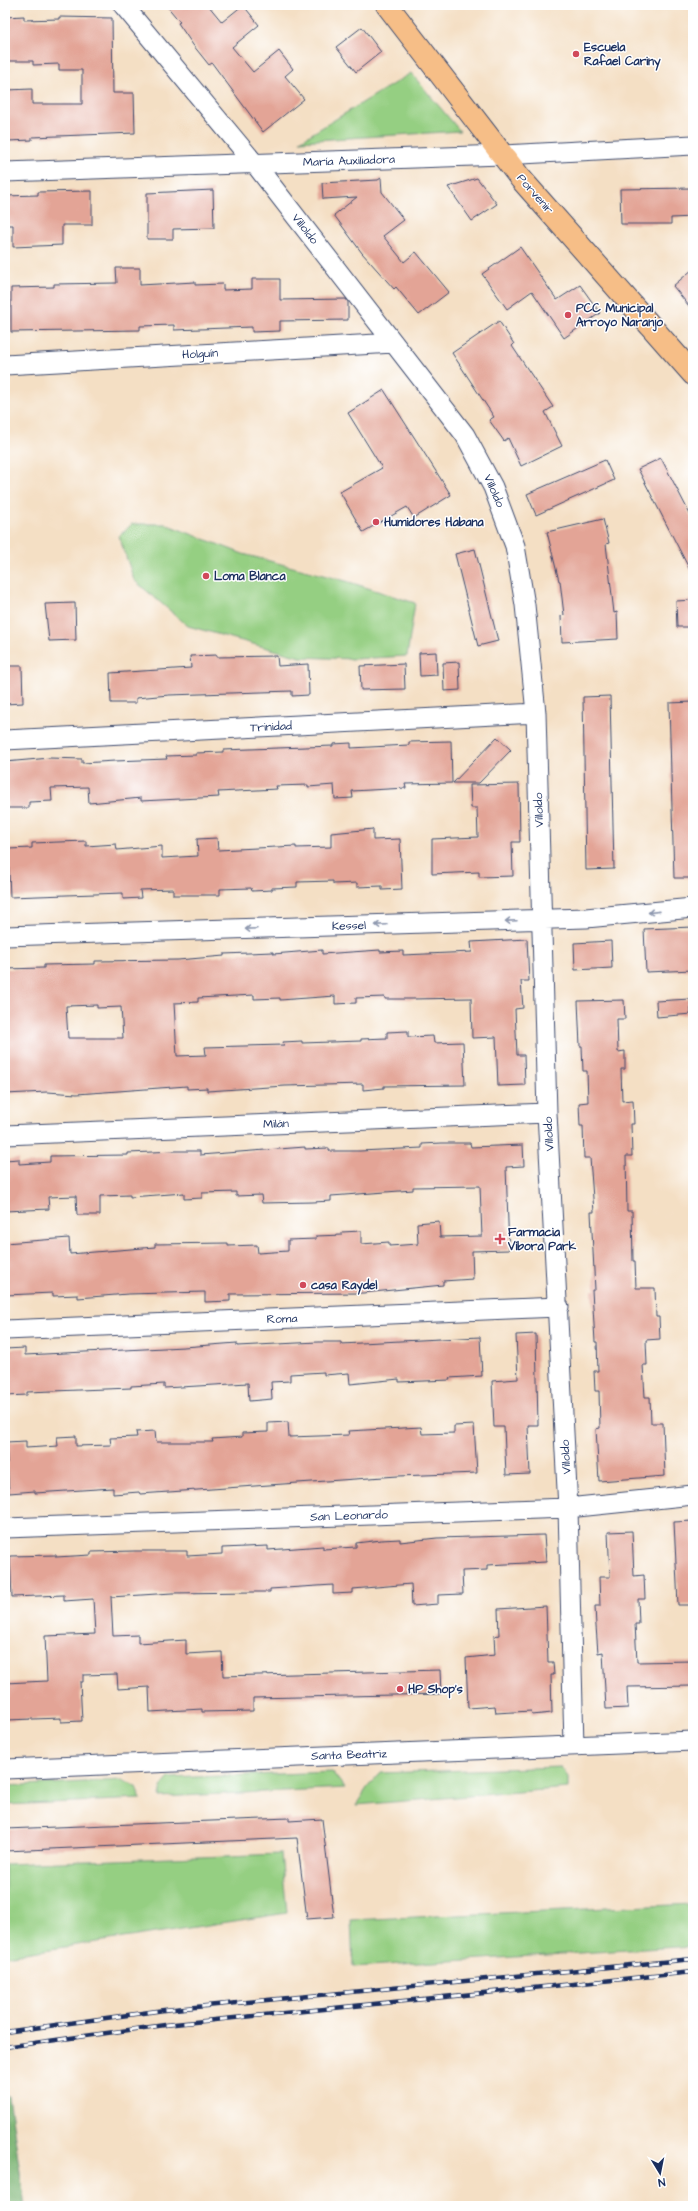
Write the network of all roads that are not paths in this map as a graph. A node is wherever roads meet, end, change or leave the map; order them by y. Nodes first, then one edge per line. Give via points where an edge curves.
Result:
1 (123, 5) edge
2 (387, 5) edge
3 (693, 145) edge
4 (502, 155) junction
5 (255, 164) junction
6 (5, 172) edge
7 (394, 342) junction
8 (5, 365) edge
9 (693, 374) edge
10 (536, 713) junction
11 (5, 740) edge
12 (693, 908) edge
13 (543, 920) junction
14 (5, 936) edge
15 (547, 1113) junction
16 (5, 1135) edge
17 (559, 1307) junction
18 (5, 1330) edge
19 (693, 1495) edge
20 (568, 1508) junction
21 (5, 1528) edge
22 (693, 1741) edge
23 (574, 1746) junction
24 (5, 1769) edge

1 - 5 street, Villoldo
2 - 4 main road, Porvenir
3 - 4 street, María Auxiliadora
4 - 5 street, María Auxiliadora
4 - 9 main road, Porvenir
5 - 6 street, María Auxiliadora
5 - 7 street, Villoldo
7 - 8 street, Holguín
7 - 10 street, Villoldo via 465,435 503,511 516,546 526,605
10 - 11 street, Trinidad
10 - 13 street, Villoldo
12 -> 13 street, Kessel
13 -> 14 street, Kessel
13 - 15 street, Villoldo
15 - 16 street, Milán
15 - 17 street, Villoldo
17 - 18 street, Roma
17 - 20 street, Villoldo
19 - 20 street, San Leonardo
20 - 21 street, San Leonardo
20 - 23 street, Villoldo
22 - 23 street, Santa Beatriz
23 - 24 street, Santa Beatriz

